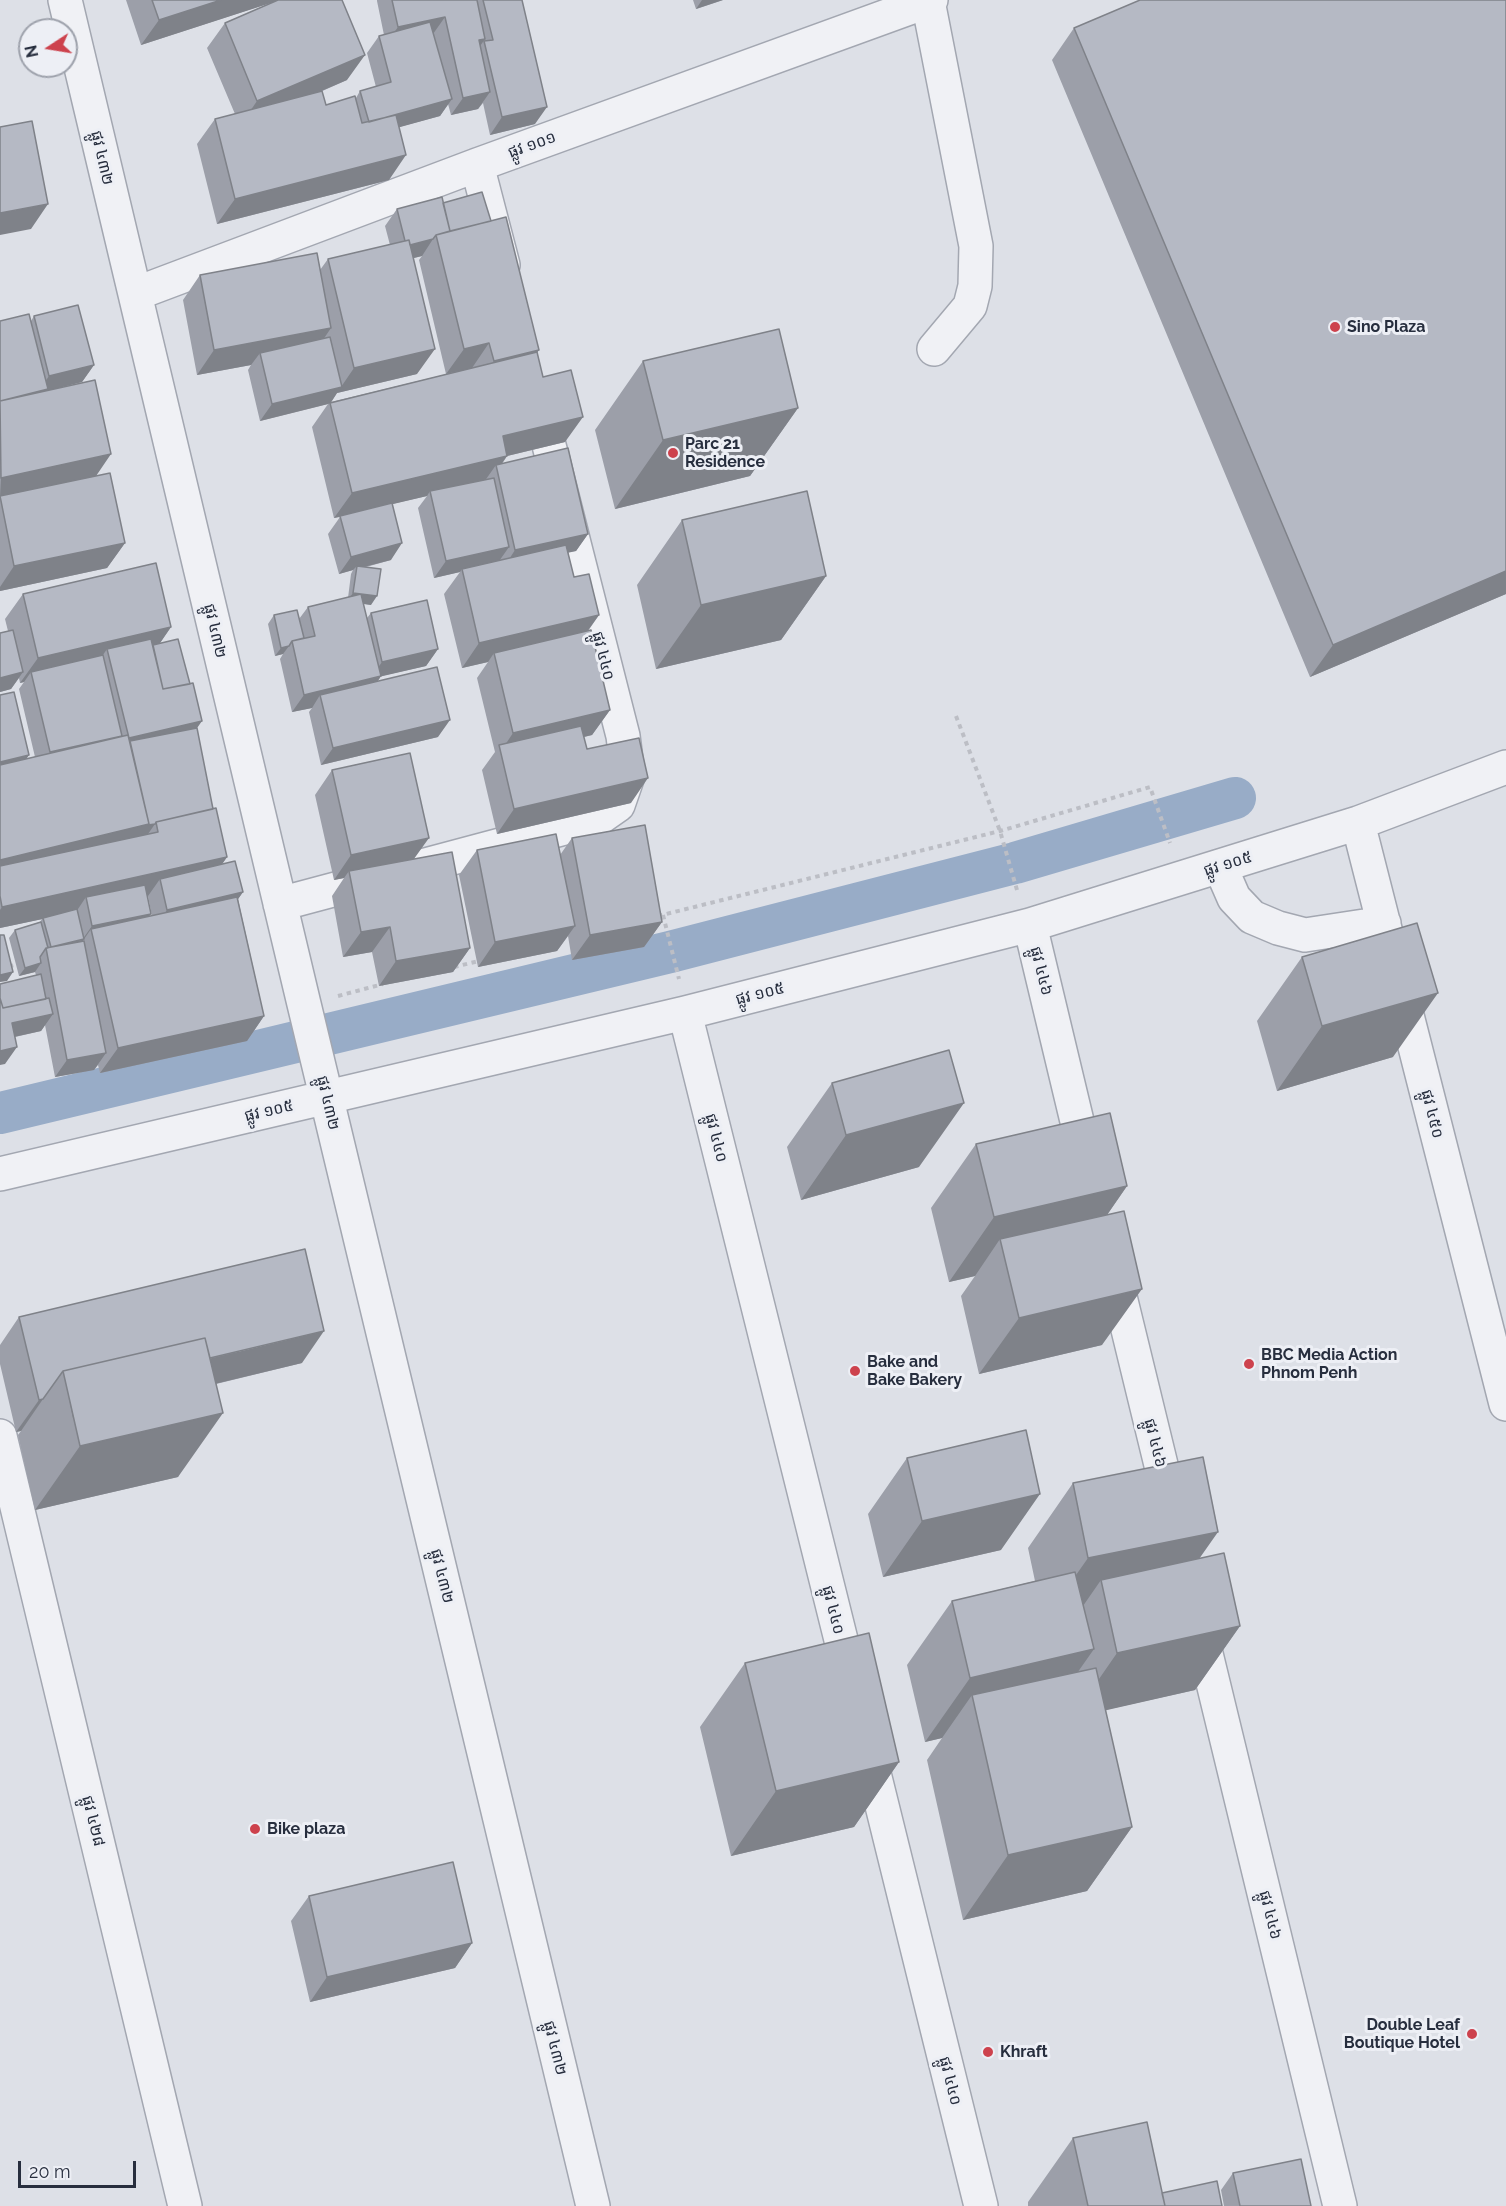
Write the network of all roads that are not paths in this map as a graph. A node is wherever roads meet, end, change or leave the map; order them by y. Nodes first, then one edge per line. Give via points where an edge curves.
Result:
1 (65, 0) edge
2 (930, 1) edge
3 (477, 165) junction
4 (509, 291) edge
5 (135, 294) junction
6 (934, 349) dead end
7 (530, 370) edge
8 (1506, 767) edge
9 (1358, 824) junction
10 (1220, 866) junction
11 (280, 904) junction
12 (1384, 923) junction
13 (1030, 925) junction
14 (685, 1013) junction
15 (323, 1084) junction
16 (0, 1174) edge
17 (1095, 1193) edge
18 (1106, 1239) edge
19 (1506, 1404) edge
20 (0, 1436) edge
21 (1179, 1542) edge
22 (1193, 1600) edge
23 (185, 2206) edge
24 (594, 2206) edge
25 (981, 2206) edge
26 (1340, 2206) edge

1 - 5 street, ផ្លូវ ៤៣២
2 - 3 street, ផ្លូវ ១០១
2 - 6 street via 976,246 970,306
3 - 4 street
3 - 5 street, ផ្លូវ ១០១
5 - 11 street, ផ្លូវ ៤៣២
7 - 11 street, ផ្លូវ ៤៤០ via 623,736 628,776 618,805 598,819
8 - 9 street, ផ្លូវ ១០៥
9 - 10 street, ផ្លូវ ១០៥
9 - 12 street, ផ្លូវ ៤៥០
10 - 12 street via 1234,898 1252,917 1278,928 1305,935
10 - 13 street, ផ្លូវ ១០៥
11 - 15 street, ផ្លូវ ៤៣២
12 - 19 street, ផ្លូវ ៤៥០
13 - 14 street, ផ្លូវ ១០៥
13 - 17 street, ផ្លូវ ៤៤៦
14 - 15 street, ផ្លូវ ១០៥
14 - 25 street, ផ្លូវ ៤៤០
15 - 16 street, ផ្លូវ ១០៥
15 - 24 street, ផ្លូវ ៤៣២
18 - 21 street, ផ្លូវ ៤៤៦
20 - 23 street, ផ្លូវ ៤២៨
22 - 26 street, ផ្លូវ ៤៤៦

